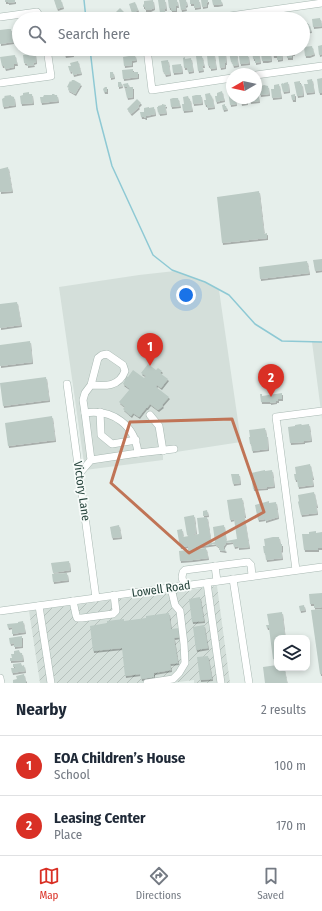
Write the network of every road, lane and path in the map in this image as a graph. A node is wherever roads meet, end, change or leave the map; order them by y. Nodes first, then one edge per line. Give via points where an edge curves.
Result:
1 (322, 3) edge
2 (258, 12) edge
3 (0, 17) edge
4 (12, 17) edge
5 (48, 56) edge
6 (148, 56) edge
7 (322, 66) edge
8 (262, 74) edge
9 (226, 79) edge
10 (0, 83) edge
11 (67, 384) dead end
12 (91, 385) junction
13 (322, 411) edge
14 (100, 412) junction
15 (85, 413) junction
16 (150, 415) dead end
17 (136, 440) junction
18 (174, 449) dead end
19 (162, 451) junction
20 (138, 453) junction
21 (91, 460) junction
22 (79, 474) junction
23 (215, 566) junction
24 (322, 567) edge
25 (296, 570) junction
26 (252, 576) junction
27 (233, 579) junction
28 (217, 581) junction
29 (207, 583) junction
30 (184, 586) junction
31 (170, 588) junction
32 (114, 595) junction
33 (96, 598) junction
34 (73, 601) junction
35 (39, 606) junction
36 (0, 611) edge
37 (0, 678) edge
38 (1, 683) edge
39 (51, 683) edge
40 (147, 683) edge
41 (221, 683) edge
42 (249, 683) edge

1 - 2 street
3 - 4 street
5 - 10 street via 50,76
6 - 9 street via 152,90
7 - 8 street
11 - 22 street, Victory Lane
12 - 12 street via 98,358 102,355 107,354 123,365 125,371 115,384
12 - 15 street via 84,393
13 - 25 street via 276,417
14 - 15 street
14 - 17 street via 125,424
14 - 17 street via 102,435 112,444
15 - 21 street
16 - 19 street via 159,426
17 - 20 street
18 - 19 street
19 - 20 street
20 - 21 street
21 - 22 street
22 - 33 street, Victory Lane
23 - 26 street via 248,562 251,565
23 - 28 street
23 - 30 street via 185,570 182,577
24 - 25 street, Lowell Road
25 - 26 street, Lowell Road
26 - 27 street, Lowell Road
27 - 28 street, Lowell Road
27 - 42 street
28 - 29 street, Lowell Road
29 - 30 street, Lowell Road
29 - 41 street
30 - 31 street, Lowell Road
31 - 32 street, Lowell Road
31 - 40 street via 174,605 180,611 185,663 173,680
32 - 33 street, Lowell Road
32 - 34 street via 116,611 113,614 77,618
33 - 34 street, Lowell Road
34 - 35 street, Lowell Road
35 - 36 street, Lowell Road
35 - 39 street
37 - 38 street

